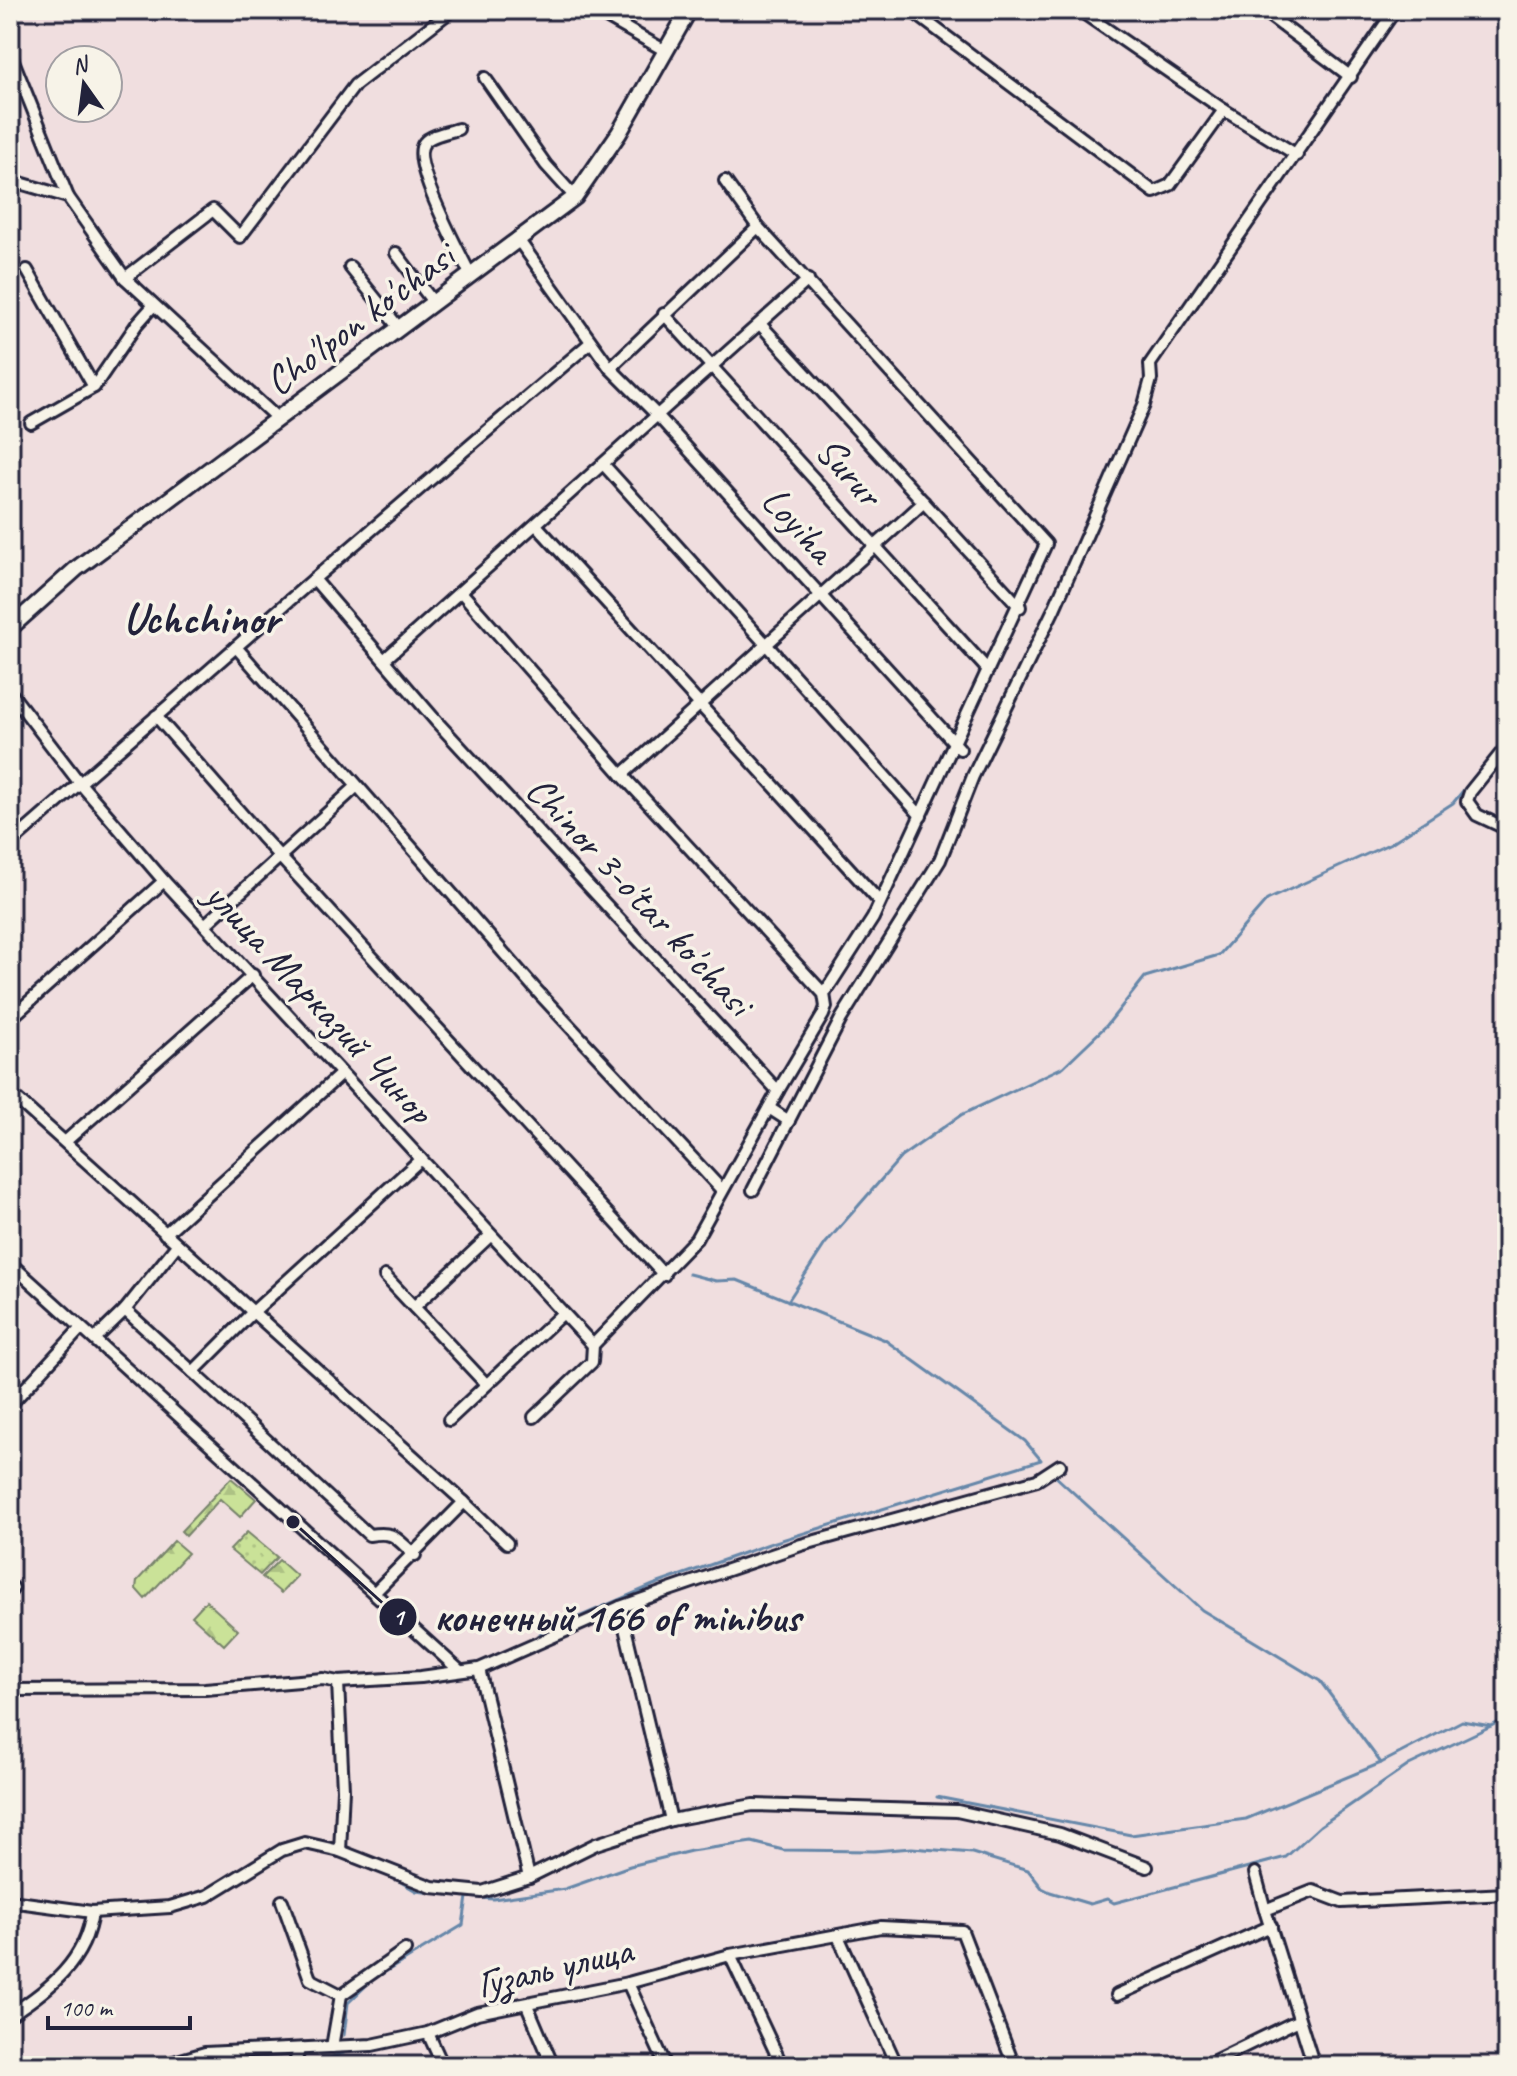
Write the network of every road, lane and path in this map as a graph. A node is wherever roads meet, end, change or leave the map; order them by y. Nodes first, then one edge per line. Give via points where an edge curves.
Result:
1 (452, 10) edge
2 (594, 10) edge
3 (689, 10) edge
4 (911, 10) edge
5 (1079, 10) edge
6 (1262, 10) edge
7 (1395, 10) edge
8 (664, 50) junction
9 (10, 53) edge
10 (1351, 77) junction
11 (485, 78) dead end
12 (1224, 110) junction
13 (458, 129) dead end
14 (1297, 155) junction
15 (10, 180) edge
16 (725, 181) dead end
17 (68, 197) junction
18 (575, 197) junction
19 (758, 227) junction
20 (517, 238) junction
21 (396, 253) dead end
22 (350, 267) dead end
23 (27, 270) dead end
24 (470, 274) junction
25 (125, 278) junction
26 (808, 280) junction
27 (433, 302) junction
28 (153, 306) junction
29 (664, 314) junction
30 (760, 324) junction
31 (399, 328) junction
32 (590, 343) junction
33 (713, 367) junction
34 (610, 368) junction
35 (94, 387) junction
36 (658, 416) junction
37 (278, 419) junction
38 (31, 423) dead end
39 (604, 465) junction
40 (924, 502) junction
41 (537, 526) junction
42 (875, 546) junction
43 (314, 579) junction
44 (462, 593) junction
45 (821, 595) junction
46 (1020, 607) junction
47 (10, 628) edge
48 (766, 645) junction
49 (236, 647) junction
50 (384, 660) junction
51 (988, 670) junction
52 (10, 692) edge
53 (700, 704) junction
54 (156, 716) junction
55 (957, 746) junction
56 (1507, 746) edge
57 (622, 775) junction
58 (79, 782) junction
59 (357, 786) junction
60 (921, 816) junction
61 (1507, 829) edge
62 (10, 844) edge
63 (279, 855) junction
64 (164, 881) junction
65 (879, 901) junction
66 (206, 924) junction
67 (253, 975) junction
68 (824, 994) junction
69 (10, 1019) edge
70 (341, 1074) junction
71 (778, 1091) junction
72 (10, 1093) edge
73 (769, 1108) junction
74 (789, 1121) junction
75 (66, 1141) junction
76 (421, 1159) junction
77 (721, 1189) junction
78 (753, 1190) dead end
79 (165, 1234) junction
80 (490, 1236) junction
81 (177, 1245) junction
82 (10, 1263) edge
83 (664, 1275) junction
84 (385, 1276) dead end
85 (414, 1307) junction
86 (125, 1310) junction
87 (253, 1312) junction
88 (562, 1314) junction
89 (81, 1328) junction
90 (95, 1339) junction
91 (593, 1345) junction
92 (193, 1372) junction
93 (485, 1383) junction
94 (10, 1405) edge
95 (534, 1417) dead end
96 (449, 1420) dead end
97 (1060, 1465) dead end
98 (466, 1504) junction
99 (507, 1543) dead end
100 (415, 1555) junction
101 (374, 1593) junction
102 (620, 1607) junction
103 (479, 1669) junction
104 (460, 1671) junction
105 (338, 1682) junction
106 (10, 1690) edge
107 (671, 1820) junction
108 (340, 1851) junction
109 (1147, 1867) dead end
110 (1255, 1873) dead end
111 (529, 1877) junction
112 (1507, 1894) edge
113 (10, 1901) edge
114 (282, 1901) dead end
115 (1265, 1910) junction
116 (92, 1912) junction
117 (1271, 1926) junction
118 (838, 1936) junction
119 (405, 1950) dead end
120 (730, 1955) junction
121 (628, 1983) junction
122 (341, 1995) junction
123 (1117, 1995) dead end
124 (527, 2005) junction
125 (10, 2015) edge
126 (1299, 2020) junction
127 (428, 2033) junction
128 (332, 2047) junction
129 (299, 2050) junction
130 (160, 2066) edge
131 (294, 2066) edge
132 (443, 2066) edge
133 (553, 2066) edge
134 (666, 2066) edge
135 (782, 2066) edge
136 (897, 2066) edge
137 (1014, 2066) edge
138 (1204, 2066) edge
139 (1314, 2066) edge

1 - 25 street via 355,85 240,237 213,210
2 - 8 street
3 - 8 main road, Cho'lpon ko'chasi
4 - 12 street via 1154,192 1170,185
5 - 12 street
6 - 10 street
7 - 10 street
8 - 18 main road, Cho'lpon ko'chasi via 619,133
9 - 17 street
10 - 14 street
11 - 18 street
12 - 14 street
13 - 24 street via 422,144 421,159
14 - 74 street via 1150,364 1144,405 973,776 940,860 841,1019
15 - 17 street
16 - 19 street
17 - 25 street
18 - 20 main road, Cho'lpon ko'chasi
19 - 26 street
19 - 29 street
20 - 24 main road, Cho'lpon ko'chasi
20 - 32 street, Loyiha
21 - 27 street
22 - 31 street
23 - 35 street
24 - 27 main road, Cho'lpon ko'chasi
25 - 28 street
26 - 30 street
26 - 46 street via 1046,544
27 - 31 main road, Cho'lpon ko'chasi
28 - 35 street
28 - 37 street
29 - 33 street, Surur
29 - 34 street
30 - 33 street
30 - 40 street
31 - 37 main road, Cho'lpon ko'chasi
32 - 34 street, Loyiha
32 - 43 street
33 - 36 street
33 - 42 street, Surur
34 - 36 street, Loyiha
35 - 38 street
36 - 39 street
36 - 45 street, Loyiha
37 - 47 main road, Cho'lpon ko'chasi via 76,569
39 - 41 street
39 - 48 street
40 - 42 street
40 - 46 street
41 - 44 street
41 - 53 street
42 - 45 street
42 - 51 street, Surur
43 - 49 street
43 - 50 street, Chinor 3-o'tar ko'chasi
44 - 50 street
44 - 57 street
45 - 48 street
45 - 55 street, Loyiha
46 - 51 street
48 - 53 street
48 - 60 street
49 - 54 street
49 - 59 street
50 - 71 street, Chinor 3-o'tar ko'chasi
51 - 55 street
52 - 58 street, улица Марказий Чинор
53 - 57 street
53 - 65 street
54 - 58 street
54 - 63 street
55 - 60 street
56 - 61 street via 1467,801 1477,815
57 - 68 street
58 - 62 street
58 - 64 street, улица Марказий Чинор
59 - 63 street
59 - 77 street
60 - 65 street
63 - 66 street
63 - 83 street
64 - 66 street, улица Марказий Чинор
64 - 69 street
65 - 68 street
66 - 67 street, улица Марказий Чинор
67 - 70 street, улица Марказий Чинор
67 - 75 street
68 - 71 street via 823,1015
70 - 76 street, улица Марказий Чинор
70 - 79 street
71 - 73 street
72 - 75 street
73 - 74 street
73 - 77 street
74 - 78 street
75 - 79 street
76 - 80 street, улица Марказий Чинор
76 - 87 street
77 - 83 street via 696,1239
79 - 81 street
80 - 85 street
80 - 88 street, улица Марказий Чинор
81 - 86 street
81 - 87 street
82 - 89 street
83 - 91 street
84 - 85 street
85 - 93 street
86 - 90 street
86 - 92 street
87 - 92 street
87 - 98 street
88 - 91 street, улица Марказий Чинор
88 - 93 street
89 - 90 street
89 - 94 street
90 - 101 street
91 - 95 street via 592,1362
92 - 100 street via 369,1535 389,1533
93 - 96 street
97 - 102 street via 1037,1480 801,1545
98 - 99 street
98 - 100 street
100 - 101 street
101 - 104 street
102 - 103 street
102 - 107 street
103 - 104 street
103 - 111 street
104 - 105 street
105 - 106 street
105 - 108 street
107 - 109 street via 753,1805 957,1811 1049,1831
107 - 111 street via 596,1844
108 - 111 street via 452,1891 482,1892
108 - 116 street via 297,1844 200,1899 154,1909
110 - 115 street
112 - 115 street via 1342,1902 1313,1891
113 - 116 street
114 - 122 street via 310,1979
115 - 117 street
116 - 125 street via 82,1953
117 - 123 street
117 - 126 street
118 - 120 street, Гузаль улица
118 - 136 street
118 - 137 street, Гузаль улица via 881,1927 962,1931
119 - 122 street
120 - 121 street, Гузаль улица
120 - 135 street
121 - 124 street, Гузаль улица
121 - 134 street
122 - 128 street
124 - 127 street, Гузаль улица via 477,2013
124 - 133 street
126 - 138 street
126 - 139 street
127 - 128 street, Гузаль улица
127 - 132 street
128 - 129 street, Гузаль улица
129 - 130 street, Гузаль улица via 205,2053
129 - 131 street

